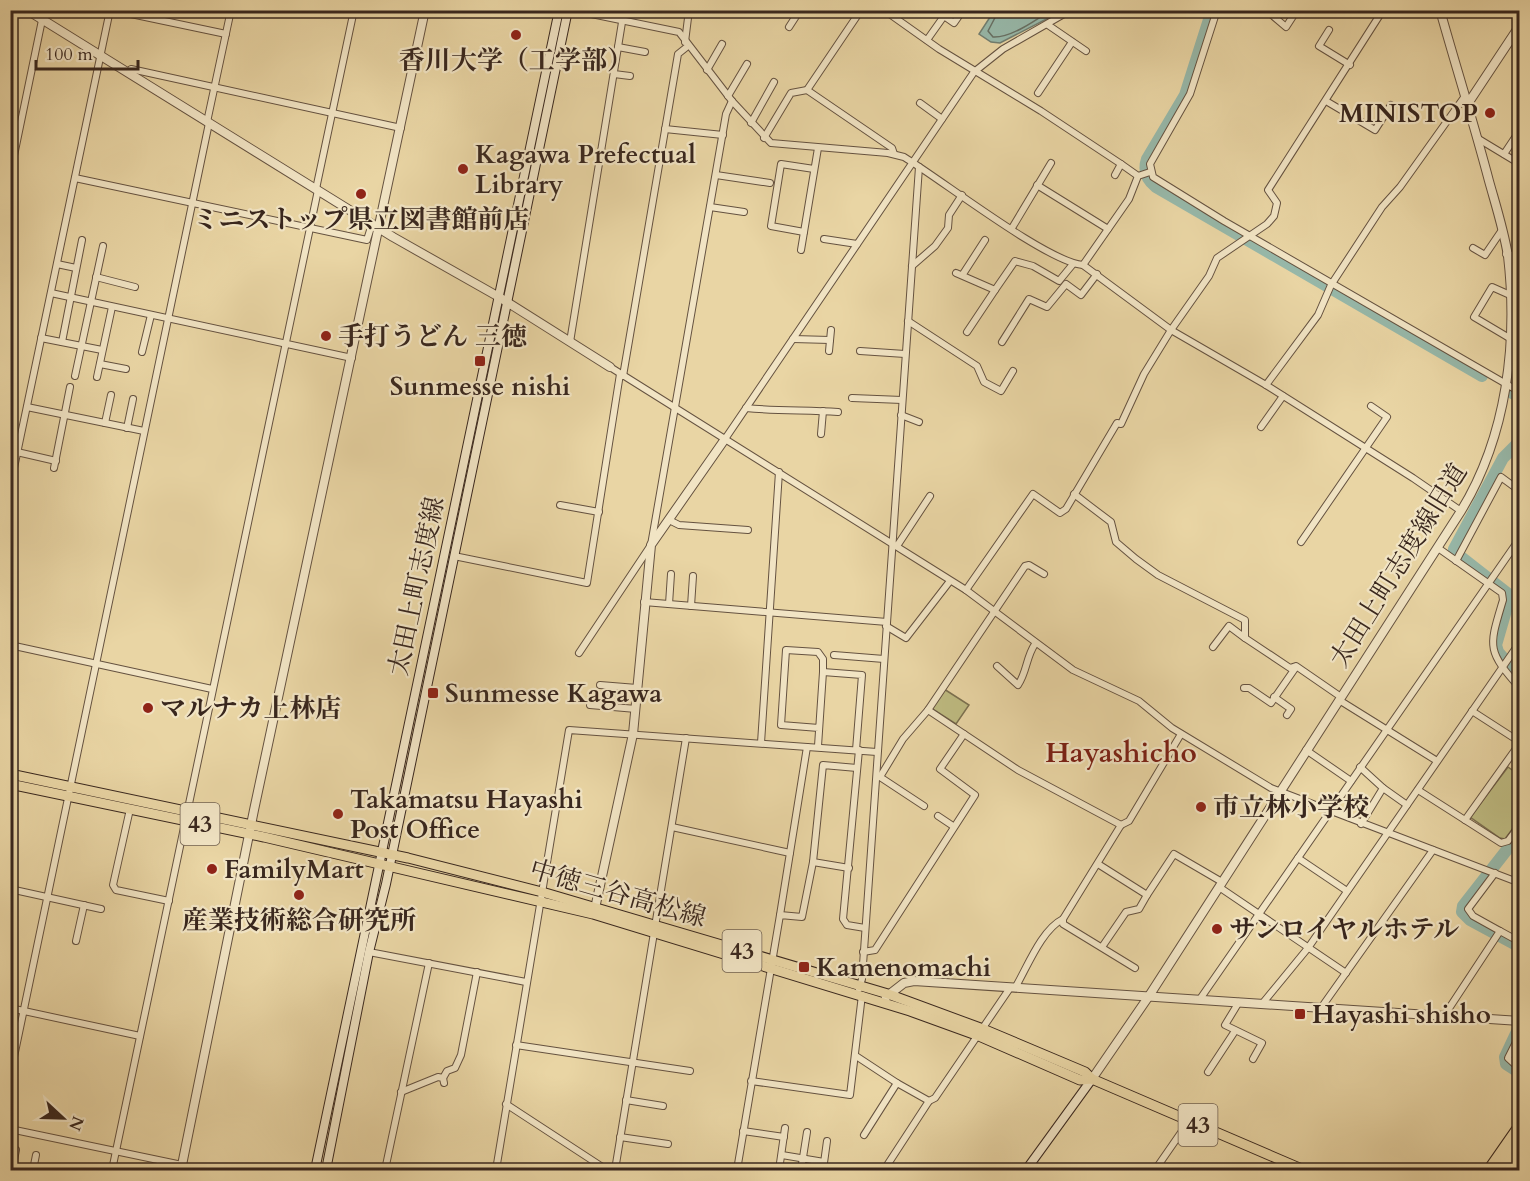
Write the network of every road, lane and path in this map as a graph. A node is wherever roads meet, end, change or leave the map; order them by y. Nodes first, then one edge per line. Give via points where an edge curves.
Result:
1 (27, 10) edge
2 (111, 10) edge
3 (231, 10) edge
4 (354, 10) edge
5 (414, 10) edge
6 (559, 10) edge
7 (570, 10) edge
8 (624, 10) edge
9 (689, 10) edge
10 (800, 10) edge
11 (861, 10) edge
12 (884, 10) edge
13 (963, 10) edge
14 (1071, 10) edge
15 (1217, 10) edge
16 (1266, 10) edge
17 (1297, 10) edge
18 (1383, 10) edge
19 (1440, 10) edge
20 (425, 12) edge
21 (1274, 13) edge
22 (42, 20) junction
23 (622, 20) junction
24 (1048, 25) junction
25 (1520, 25) edge
26 (789, 27) dead end
27 (1329, 30) dead end
28 (226, 34) junction
29 (1510, 39) junction
30 (927, 40) junction
31 (1072, 42) junction
32 (687, 44) junction
33 (722, 44) dead end
34 (1520, 45) edge
35 (618, 47) junction
36 (1086, 51) dead end
37 (645, 52) dead end
38 (101, 56) junction
39 (747, 64) dead end
40 (1350, 65) junction
41 (708, 70) junction
42 (974, 72) junction
43 (128, 73) junction
44 (614, 74) junction
45 (630, 76) dead end
46 (774, 82) dead end
47 (214, 87) junction
48 (807, 90) junction
49 (1038, 93) dead end
50 (1465, 96) junction
51 (730, 99) junction
52 (1326, 101) junction
53 (920, 103) dead end
54 (1391, 105) dead end
55 (1467, 105) junction
56 (332, 113) junction
57 (942, 119) junction
58 (208, 122) junction
59 (751, 123) junction
60 (401, 128) junction
61 (665, 129) junction
62 (1520, 130) edge
63 (723, 135) junction
64 (764, 138) junction
65 (1478, 138) junction
66 (818, 148) junction
67 (894, 154) junction
68 (1504, 154) junction
69 (912, 162) junction
70 (1051, 163) dead end
71 (1121, 164) junction
72 (1520, 164) edge
73 (919, 167) junction
74 (814, 169) junction
75 (1150, 172) junction
76 (10, 175) edge
77 (716, 175) junction
78 (1114, 175) dead end
79 (1140, 176) junction
80 (75, 178) junction
81 (770, 183) dead end
82 (1037, 185) junction
83 (317, 189) junction
84 (962, 195) junction
85 (192, 202) junction
86 (710, 207) junction
87 (744, 212) dead end
88 (372, 225) junction
89 (1012, 228) junction
90 (309, 229) junction
91 (1108, 229) junction
92 (380, 230) junction
93 (1502, 230) junction
94 (804, 232) junction
95 (1251, 237) junction
96 (824, 239) dead end
97 (82, 240) dead end
98 (985, 240) dead end
99 (857, 244) junction
100 (103, 246) dead end
101 (1473, 248) dead end
102 (801, 250) dead end
103 (1507, 254) junction
104 (1520, 261) edge
105 (57, 264) junction
106 (1073, 264) junction
107 (1083, 265) junction
108 (912, 266) junction
109 (76, 268) junction
110 (1096, 274) junction
111 (96, 277) junction
112 (1485, 282) dead end
113 (1330, 286) junction
114 (1492, 286) junction
115 (135, 287) dead end
116 (995, 290) junction
117 (51, 293) junction
118 (1510, 295) junction
119 (70, 298) junction
120 (503, 300) junction
121 (91, 303) junction
122 (112, 307) junction
123 (151, 315) junction
124 (168, 318) junction
125 (908, 321) junction
126 (831, 330) dead end
127 (1171, 330) junction
128 (967, 333) dead end
129 (41, 338) junction
130 (793, 339) junction
131 (1511, 339) junction
132 (830, 340) junction
133 (62, 342) junction
134 (570, 342) junction
135 (1002, 342) dead end
136 (285, 343) junction
137 (82, 346) junction
138 (102, 350) junction
139 (829, 351) dead end
140 (860, 351) dead end
141 (142, 352) dead end
142 (1510, 353) junction
143 (905, 354) junction
144 (352, 358) junction
145 (1520, 358) edge
146 (100, 364) junction
147 (610, 367) joint
148 (126, 369) dead end
149 (1013, 371) dead end
150 (622, 375) junction
151 (75, 376) dead end
152 (97, 377) dead end
153 (1506, 384) junction
154 (1266, 385) junction
155 (70, 387) dead end
156 (1520, 392) edge
157 (111, 395) dead end
158 (1283, 396) junction
159 (852, 398) dead end
160 (133, 399) dead end
161 (902, 400) junction
162 (1371, 406) dead end
163 (27, 407) junction
164 (746, 408) junction
165 (677, 410) junction
166 (822, 411) junction
167 (838, 412) dead end
168 (65, 415) junction
169 (901, 415) junction
170 (919, 422) dead end
171 (105, 423) junction
172 (127, 428) junction
173 (1261, 428) dead end
174 (144, 431) junction
175 (821, 434) dead end
176 (725, 439) junction
177 (1364, 449) junction
178 (17, 452) junction
179 (13, 460) edge
180 (779, 472) junction
181 (10, 487) edge
182 (1520, 491) edge
183 (1074, 494) junction
184 (930, 496) dead end
185 (560, 505) dead end
186 (1461, 511) junction
187 (599, 512) junction
188 (669, 520) junction
189 (748, 530) dead end
190 (1520, 538) edge
191 (1301, 542) dead end
192 (895, 544) junction
193 (651, 545) junction
194 (1438, 548) junction
195 (454, 556) junction
196 (1458, 557) junction
197 (671, 574) dead end
198 (1044, 574) dead end
199 (693, 576) dead end
200 (1490, 580) junction
201 (950, 581) junction
202 (966, 590) junction
203 (644, 602) junction
204 (669, 604) junction
205 (690, 606) junction
206 (769, 613) junction
207 (994, 613) junction
208 (886, 624) junction
209 (1245, 638) junction
210 (1520, 642) edge
211 (1035, 644) junction
212 (10, 645) edge
213 (1213, 647) dead end
214 (579, 653) dead end
215 (834, 656) dead end
216 (884, 659) junction
217 (95, 664) junction
218 (1505, 664) junction
219 (997, 666) dead end
220 (1296, 666) junction
221 (823, 672) junction
222 (600, 685) dead end
223 (638, 688) junction
224 (1244, 688) dead end
225 (1520, 688) edge
226 (212, 689) junction
227 (1274, 698) junction
228 (1340, 698) junction
229 (590, 705) dead end
230 (636, 709) junction
231 (928, 710) junction
232 (1472, 711) junction
233 (1287, 715) dead end
234 (819, 728) junction
235 (1387, 730) junction
236 (633, 734) junction
237 (964, 734) junction
238 (1181, 734) junction
239 (686, 738) junction
240 (761, 743) junction
241 (1520, 743) edge
242 (818, 746) junction
243 (807, 747) junction
244 (858, 750) junction
245 (1306, 750) junction
246 (878, 752) junction
247 (1437, 761) junction
248 (1360, 767) junction
249 (857, 768) junction
250 (10, 774) edge
251 (878, 777) junction
252 (1351, 781) junction
253 (10, 783) edge
254 (1383, 788) junction
255 (1418, 790) junction
256 (70, 792) junction
257 (1278, 792) junction
258 (924, 806) dead end
259 (1407, 806) junction
260 (130, 809) junction
261 (188, 810) junction
262 (1330, 812) junction
263 (938, 816) dead end
264 (1465, 820) junction
265 (186, 821) junction
266 (252, 824) junction
267 (1361, 824) junction
268 (1121, 825) junction
269 (1520, 825) edge
270 (954, 826) junction
271 (672, 827) junction
272 (1387, 833) junction
273 (250, 834) junction
274 (1433, 850) junction
275 (381, 852) junction
276 (790, 853) junction
277 (392, 855) junction
278 (1298, 858) junction
279 (813, 862) junction
280 (378, 864) junction
281 (1098, 864) junction
282 (389, 867) junction
283 (849, 868) junction
284 (1491, 872) junction
285 (1520, 883) edge
286 (1221, 885) junction
287 (10, 889) edge
288 (1347, 891) junction
289 (1147, 895) junction
290 (47, 896) junction
291 (541, 896) junction
292 (169, 901) junction
293 (84, 905) junction
294 (101, 909) dead end
295 (594, 911) junction
296 (780, 915) junction
297 (1259, 915) junction
298 (1063, 919) junction
299 (653, 928) junction
300 (865, 928) junction
301 (1498, 934) junction
302 (76, 941) dead end
303 (1520, 942) edge
304 (1102, 947) junction
305 (1308, 948) junction
306 (369, 952) junction
307 (863, 952) junction
308 (429, 963) junction
309 (772, 964) junction
310 (1135, 968) dead end
311 (477, 972) junction
312 (1346, 973) junction
313 (526, 982) junction
314 (1012, 988) junction
315 (860, 992) junction
316 (890, 994) junction
317 (1149, 996) junction
318 (1200, 999) junction
319 (880, 1001) junction
320 (1239, 1002) junction
321 (1262, 1004) junction
322 (10, 1008) edge
323 (1321, 1008) junction
324 (24, 1011) junction
325 (1444, 1016) junction
326 (1518, 1021) edge
327 (1235, 1031) junction
328 (981, 1033) junction
329 (1520, 1034) edge
330 (140, 1036) junction
331 (516, 1045) junction
332 (856, 1056) junction
333 (1253, 1059) dead end
334 (632, 1062) junction
335 (1520, 1069) edge
336 (690, 1071) dead end
337 (1208, 1072) dead end
338 (10, 1076) edge
339 (1092, 1079) junction
340 (751, 1081) junction
341 (897, 1083) junction
342 (401, 1092) junction
343 (626, 1100) junction
344 (929, 1101) junction
345 (506, 1104) junction
346 (663, 1106) dead end
347 (1189, 1121) junction
348 (1520, 1124) edge
349 (786, 1128) dead end
350 (10, 1129) edge
351 (743, 1131) junction
352 (807, 1132) dead end
353 (1520, 1134) edge
354 (864, 1136) dead end
355 (620, 1137) junction
356 (784, 1137) junction
357 (827, 1141) dead end
358 (668, 1144) dead end
359 (1520, 1149) edge
360 (16, 1150) dead end
361 (117, 1150) junction
362 (36, 1155) dead end
363 (782, 1155) junction
364 (803, 1159) junction
365 (1520, 1159) edge
366 (824, 1162) junction
367 (181, 1168) edge
368 (1297, 1169) edge
369 (12, 1170) edge
370 (33, 1170) edge
371 (112, 1170) edge
372 (315, 1170) edge
373 (326, 1170) edge
374 (385, 1170) edge
375 (496, 1170) edge
376 (607, 1170) edge
377 (615, 1170) edge
378 (737, 1170) edge
379 (779, 1170) edge
380 (801, 1170) edge
381 (823, 1170) edge
382 (884, 1170) edge
383 (1026, 1170) edge
384 (1155, 1170) edge
385 (1488, 1170) edge
386 (1494, 1170) edge
387 (1505, 1170) edge
388 (1512, 1170) edge

1 - 22 street
2 - 28 street
2 - 38 street
3 - 28 street
4 - 56 street
5 - 20 street
6 - 120 main road, 太田上町志度線
7 - 23 street
7 - 120 main road, 太田上町志度線
8 - 23 street
9 - 32 street
10 - 26 street
11 - 48 street
12 - 30 street
13 - 30 street via 954,23 944,16
14 - 24 street
15 - 75 street via 1190,94 1156,152
16 - 21 street
17 - 21 street via 1286,27
18 - 40 street
19 - 50 street, 太田上町志度線旧道
20 - 60 street
22 - 38 street
22 - 76 street
23 - 32 street via 679,32
23 - 35 street
24 - 31 street
24 - 42 street via 1003,49
25 - 29 street
27 - 40 street via 1317,45
28 - 47 street
29 - 34 street
29 - 55 street
30 - 42 street
31 - 36 street
31 - 49 street
32 - 41 street
32 - 61 street via 678,54
33 - 41 street
35 - 37 street
35 - 44 street
38 - 43 street
38 - 80 street
39 - 51 street
40 - 52 street
41 - 51 street
42 - 57 street
42 - 71 street
43 - 47 street via 131,69
43 - 58 street
44 - 45 street
44 - 134 street
46 - 59 street
47 - 56 street
47 - 58 street
48 - 64 street via 791,93
48 - 67 street via 858,122 892,148
50 - 55 street, 太田上町志度線旧道
50 - 113 street via 1382,207
51 - 59 street
51 - 63 street
52 - 54 street via 1375,130
52 - 95 street via 1268,190 1277,203 1274,216
53 - 57 street
55 - 65 street, 太田上町志度線旧道
56 - 60 street
56 - 83 street
57 - 69 street
58 - 83 street
58 - 85 street
59 - 64 street
60 - 92 street
61 - 63 street
61 - 150 street
62 - 68 street
63 - 77 street
64 - 66 street via 776,145
65 - 68 street
65 - 93 street, 太田上町志度線旧道
66 - 67 street
66 - 74 street
67 - 69 street
68 - 72 street
69 - 73 street
69 - 99 street
70 - 82 street
71 - 78 street
71 - 79 street
73 - 84 street
73 - 108 street
74 - 94 street
74 - 94 street via 781,164 771,226
75 - 79 street
75 - 95 street via 1160,183
77 - 81 street
77 - 86 street
79 - 91 street
80 - 85 street
80 - 105 street
82 - 89 street
82 - 91 street
83 - 88 street
83 - 90 street
84 - 89 street
84 - 108 street via 948,215 948,228 941,239
85 - 90 street
85 - 124 street
86 - 87 street
86 - 165 street
88 - 90 street via 367,240
88 - 92 street
89 - 106 street
90 - 136 street
91 - 107 street
92 - 120 street
92 - 144 street
93 - 101 street via 1485,255
93 - 103 street, 太田上町志度線旧道
94 - 102 street
95 - 113 street
95 - 127 street via 1217,258
96 - 99 street
97 - 109 street
98 - 116 street via 960,273
99 - 130 street
100 - 111 street
103 - 104 street
103 - 118 street, 太田上町志度線旧道
105 - 109 street
105 - 117 street
106 - 107 street
106 - 116 street via 1059,281 1015,261
107 - 110 street
108 - 125 street
109 - 119 street
110 - 127 street
110 - 135 street via 1081,295 1066,284 1047,308 1029,299
111 - 115 street
111 - 121 street
112 - 114 street
113 - 153 street
113 - 154 street via 1318,315
114 - 118 street
114 - 131 street via 1472,320
116 - 128 street
117 - 119 street
117 - 129 street
118 - 131 street, 太田上町志度線旧道
119 - 121 street
119 - 133 street
120 - 134 street
120 - 195 main road, 太田上町志度線
120 - 275 main road, 太田上町志度線
121 - 122 street
121 - 137 street
122 - 123 street
122 - 138 street
123 - 124 street
123 - 141 street
124 - 136 street
124 - 174 street
125 - 143 street
125 - 149 street via 977,366 984,382 999,394
126 - 132 street
127 - 154 street
127 - 183 street via 1144,374 1121,424 1117,423
129 - 133 street
129 - 163 street
130 - 132 street
130 - 164 street
131 - 142 street, 太田上町志度線旧道
132 - 139 street
133 - 137 street
134 - 147 street
136 - 144 street
136 - 226 street
137 - 138 street
137 - 151 street
138 - 146 street
140 - 143 street
142 - 145 street
142 - 153 street, 太田上町志度線旧道
143 - 161 street
144 - 266 street
146 - 148 street
146 - 152 street
147 - 150 street
150 - 165 street
150 - 187 street
153 - 156 street
153 - 186 street, 太田上町志度線旧道 via 1493,439
154 - 158 street
155 - 168 street
157 - 171 street
158 - 173 street
158 - 177 street
159 - 161 street
160 - 172 street
161 - 169 street
162 - 177 street via 1387,417
163 - 168 street
163 - 178 street
164 - 166 street
164 - 176 street
165 - 176 street
165 - 193 street
166 - 167 street
166 - 175 street
168 - 171 street
168 - 178 street via 55,464
169 - 170 street
169 - 192 street
171 - 172 street
172 - 174 street
174 - 217 street
176 - 180 street
176 - 188 street
177 - 186 street
177 - 191 street
178 - 179 street
179 - 181 street
180 - 192 street
180 - 206 street
182 - 196 street via 1501,477
183 - 202 street via 1060,513 1033,494
183 - 209 street via 1110,522 1116,542 1136,560 1245,620
184 - 192 street
185 - 187 street
186 - 194 street, 太田上町志度線旧道
187 - 195 street via 587,584
188 - 189 street via 679,525
188 - 193 street
190 - 200 street
192 - 201 street
192 - 208 street
193 - 203 street
193 - 214 street
194 - 196 street
194 - 228 street, 太田上町志度線旧道
195 - 277 main road, 太田上町志度線
196 - 200 street
197 - 204 street
198 - 207 street via 1025,566
199 - 205 street
200 - 218 street via 1503,597 1491,644
200 - 235 street
201 - 202 street
201 - 208 street via 906,638
202 - 207 street
203 - 204 street
203 - 223 street
204 - 205 street
205 - 206 street
206 - 208 street
206 - 240 street
207 - 211 street
207 - 231 street
208 - 216 street
209 - 213 street via 1229,626
209 - 220 street via 1290,668
210 - 218 street
211 - 219 street via 1018,685
211 - 238 street via 1073,670 1139,701
212 - 217 street
215 - 216 street
216 - 246 street
217 - 226 street
217 - 256 street
218 - 225 street
218 - 232 street
220 - 227 street
220 - 228 street
221 - 234 street
221 - 234 street via 823,659 818,652 786,651 781,725
221 - 244 street via 862,675
222 - 223 street
223 - 230 street
224 - 227 street via 1271,703
226 - 261 street
227 - 233 street via 1291,709
228 - 235 street
228 - 245 street, 太田上町志度線旧道
229 - 230 street
230 - 236 street
231 - 237 street
231 - 251 street
232 - 241 street
232 - 247 street
234 - 242 street
235 - 247 street
235 - 248 street
236 - 239 street
236 - 291 street via 569,730
236 - 295 street
237 - 268 street via 1018,770
237 - 270 street via 940,769 975,795
238 - 257 street
238 - 268 street via 1129,821
239 - 240 street
239 - 271 street
240 - 243 street
241 - 264 street
242 - 243 street
242 - 244 street
243 - 276 street
244 - 246 street
244 - 249 street
245 - 252 street
245 - 257 street, 太田上町志度線旧道
246 - 251 street
247 - 255 street
248 - 252 street
248 - 254 street
249 - 279 street via 823,765
249 - 283 street
250 - 256 main road, 中徳三谷高松線 / 43
251 - 258 street
251 - 300 street
252 - 262 street
253 - 256 main road, 中徳三谷高松線 / 43
254 - 259 street
254 - 267 street
255 - 259 street
255 - 264 street
256 - 260 main road, 中徳三谷高松線 / 43
256 - 261 main road, 中徳三谷高松線 / 43
256 - 290 street
257 - 262 street
257 - 286 street, 太田上町志度線旧道
259 - 272 street
260 - 265 main road, 中徳三谷高松線 / 43
260 - 292 street via 113,885 116,890
261 - 265 street
261 - 266 main road, 中徳三谷高松線 / 43
262 - 267 street
262 - 278 street
263 - 270 street
264 - 269 street via 1501,843 1508,841
265 - 273 main road, 中徳三谷高松線 / 43
265 - 292 street
266 - 273 street
266 - 275 main road, 中徳三谷高松線 / 43
267 - 272 street
268 - 281 street
270 - 307 street via 875,950
271 - 276 street
271 - 299 street
272 - 274 street
272 - 288 street
273 - 280 main road, 中徳三谷高松線 / 43
273 - 367 street
274 - 284 street
274 - 312 street
275 - 277 main road, 中徳三谷高松線 / 43
275 - 280 main road, 太田上町志度線
276 - 296 street
277 - 282 main road, 太田上町志度線
277 - 291 main road, 中徳三谷高松線 / 43
278 - 288 street
278 - 297 street
279 - 283 street
279 - 296 street via 802,917
280 - 282 main road, 中徳三谷高松線 / 43
280 - 372 main road, 太田上町志度線
281 - 289 street
281 - 298 street
282 - 291 main road, 中徳三谷高松線 / 43
282 - 306 main road, 太田上町志度線
283 - 300 street via 843,919 847,925
284 - 285 street
284 - 301 street via 1468,909
286 - 289 street via 1174,854
286 - 297 street
286 - 317 street, 太田上町志度線旧道
287 - 290 street
288 - 305 street
289 - 304 street via 1138,909 1126,912
290 - 293 street
290 - 324 street
291 - 295 main road, 中徳三谷高松線 / 43
291 - 313 street
292 - 330 street
293 - 294 street
293 - 302 street
295 - 299 main road, 中徳三谷高松線 / 43
296 - 309 street
297 - 305 street
297 - 318 street
298 - 304 street via 1064,924
298 - 314 street via 1041,943
299 - 309 main road, 中徳三谷高松線 / 43
299 - 334 street
300 - 307 street
301 - 303 street
301 - 325 street
304 - 310 street
305 - 312 street
305 - 321 street
306 - 308 street
306 - 373 main road, 太田上町志度線
307 - 315 street
308 - 311 street
308 - 342 street
309 - 315 main road, 中徳三谷高松線 / 43
309 - 340 street
311 - 313 street
311 - 342 street via 455,1068 447,1071 443,1081 438,1077
312 - 323 street
313 - 331 street
314 - 316 street via 914,981 904,983
314 - 317 street
314 - 328 street
315 - 316 main road, 中徳三谷高松線 / 43
315 - 319 main road, 中徳三谷高松線 / 43
315 - 332 street
316 - 319 street
316 - 328 main road, 中徳三谷高松線 / 43
317 - 318 street
317 - 339 street, 太田上町志度線旧道
318 - 320 street
319 - 328 main road, 中徳三谷高松線 / 43
320 - 321 street
320 - 327 street via 1224,1025
321 - 323 street
322 - 324 street
323 - 325 street
324 - 330 street
324 - 338 street
325 - 326 street
327 - 333 street via 1262,1043
327 - 337 street
328 - 339 main road, 中徳三谷高松線 / 43 via 1080,1080
328 - 344 street
329 - 335 street via 1508,1058
330 - 361 street
331 - 334 street
331 - 345 street
332 - 340 street via 850,1095
332 - 341 street
334 - 336 street
334 - 343 street
339 - 347 main road, 中徳三谷高松線 / 43
339 - 383 main road
340 - 351 street
341 - 344 street
341 - 354 street
342 - 374 street
343 - 346 street
343 - 355 street
344 - 382 street
345 - 375 street
345 - 376 street
347 - 368 main road, 中徳三谷高松線 / 43
347 - 384 street
348 - 385 main road
349 - 356 street
350 - 361 street
351 - 356 street
351 - 378 street
352 - 364 street
353 - 386 highway
355 - 358 street
355 - 377 street
356 - 363 street
357 - 366 street
359 - 387 highway
360 - 369 street
361 - 367 street
361 - 371 street
362 - 370 street
363 - 364 street
363 - 379 street
364 - 366 street
364 - 380 street
365 - 388 highway
366 - 381 street

